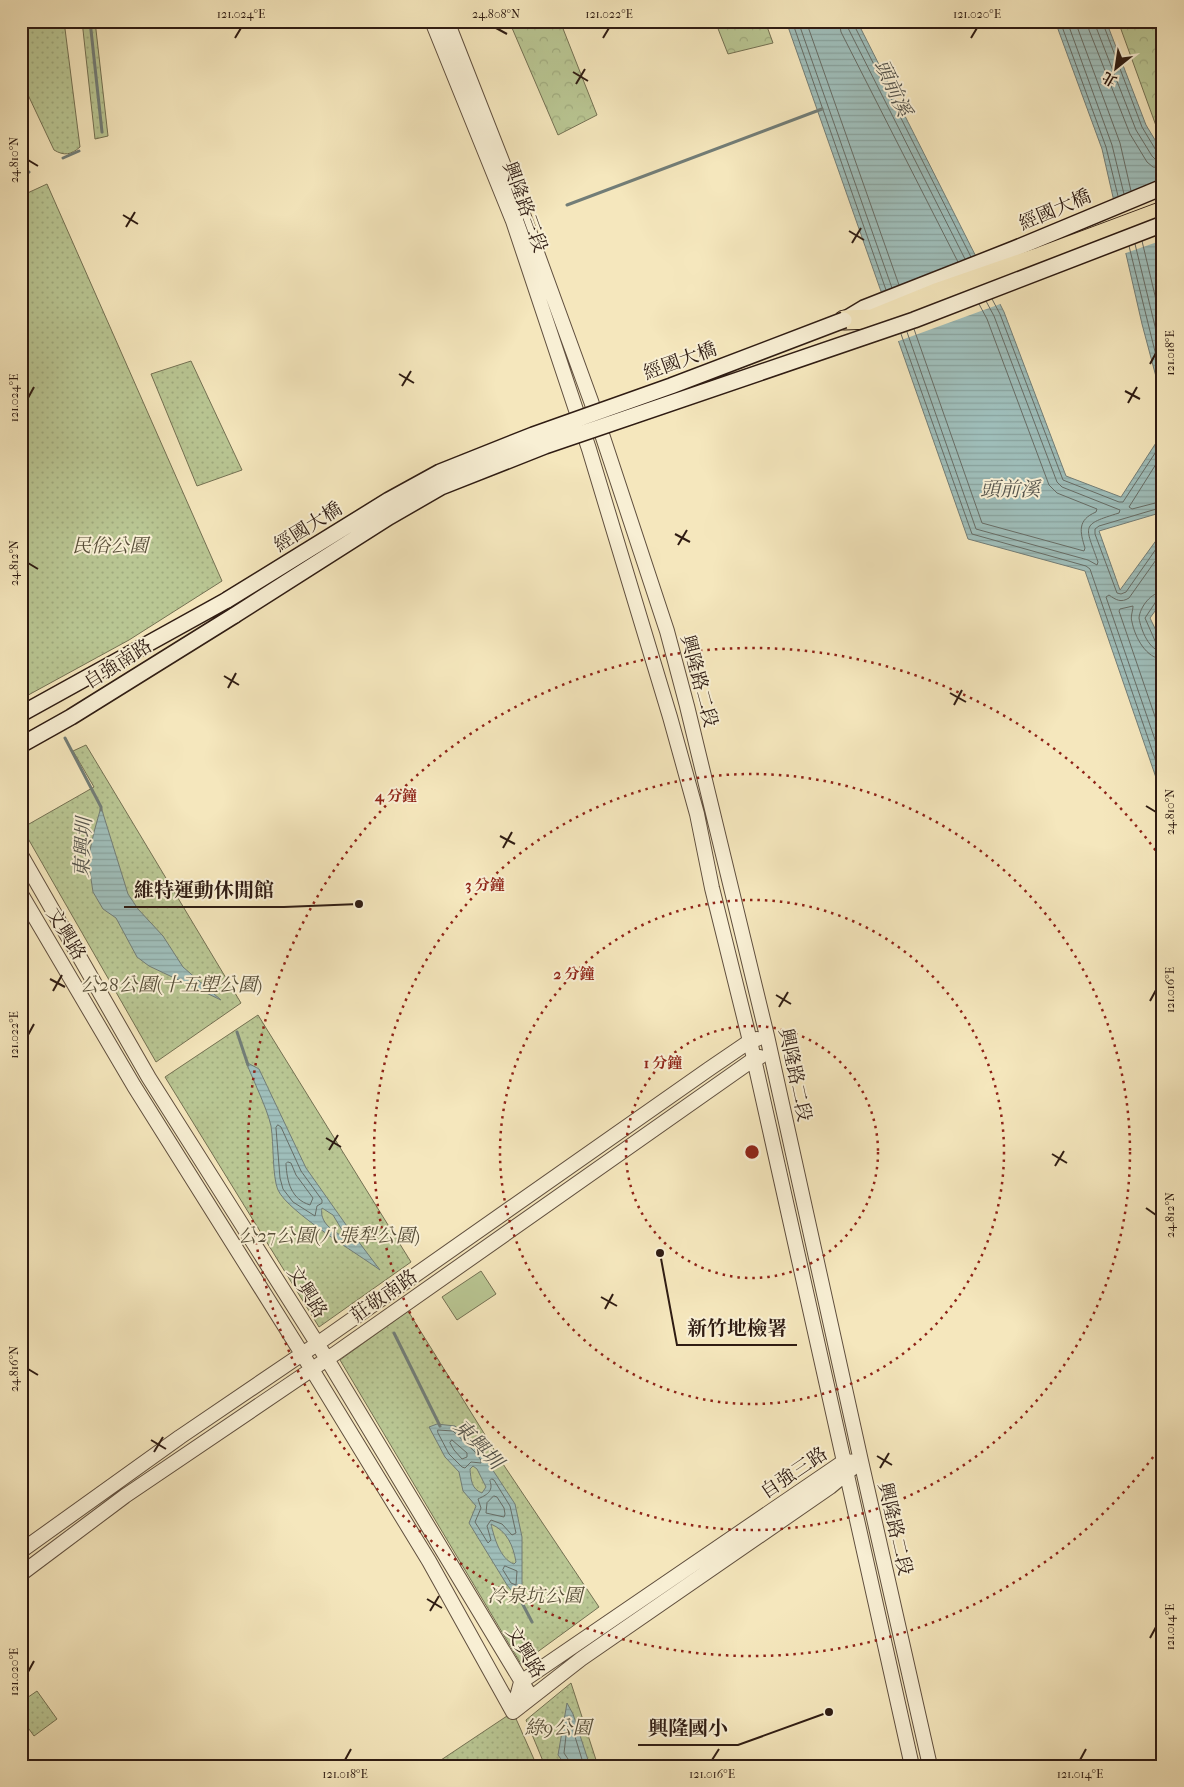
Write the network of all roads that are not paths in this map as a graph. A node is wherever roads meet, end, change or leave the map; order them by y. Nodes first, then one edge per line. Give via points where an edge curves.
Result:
1 (432, 21) edge
2 (447, 21) edge
3 (1163, 187) edge
4 (1163, 211) edge
5 (1163, 224) edge
6 (844, 320) junction
7 (591, 402) joint
8 (575, 408) joint
9 (227, 600) joint
10 (235, 615) joint
11 (21, 714) edge
12 (21, 746) edge
13 (21, 855) edge
14 (21, 894) edge
15 (767, 1036) junction
16 (750, 1041) junction
17 (771, 1054) junction
18 (754, 1059) junction
19 (317, 1344) junction
20 (302, 1354) junction
21 (327, 1359) junction
22 (311, 1368) junction
23 (861, 1461) junction
24 (845, 1468) junction
25 (21, 1551) edge
26 (21, 1574) edge
27 (521, 1682) junction
28 (531, 1698) junction
29 (513, 1712) junction
30 (912, 1766) edge
31 (930, 1766) edge

1 - 8 street, 興隆路三段 via 513,221
2 - 7 street, 興隆路三段 via 524,217
3 - 6 main road, 經國大橋 via 864,308
4 - 6 highway via 872,319
5 - 10 main road, 經國大橋, bridge via 914,320 545,446 441,487
6 - 9 main road, 經國大橋, bridge via 440,472
7 - 15 street, 興隆路二段 via 672,650
8 - 16 street, 興隆路二段 via 697,814
9 - 11 main road, 自強南路
10 - 12 main road, 自強南路
13 - 19 street, 文興路 via 149,1078
14 - 20 street, 文興路 via 134,1086
15 - 16 street, 莊敬南路
15 - 17 street, 興隆路二段
16 - 18 street, 興隆路二段
16 - 19 street, 莊敬南路
17 - 18 street, 莊敬南路
17 - 23 street, 興隆路二段
18 - 21 street, 莊敬南路
18 - 24 street, 興隆路二段
19 - 20 street, 莊敬南路
19 - 21 street, 文興路
20 - 22 street, 文興路
20 - 25 street, 莊敬南路
21 - 22 street, 莊敬南路
21 - 27 street, 文興路
22 - 26 street, 莊敬南路 via 125,1496
22 - 29 street, 文興路 via 429,1562
23 - 24 street, 自強三路
23 - 31 street, 興隆路二段
24 - 27 street, 自強三路
24 - 28 street, 自強三路
24 - 30 street, 興隆路二段
27 - 28 street, 文興路
27 - 29 street
28 - 29 street, 自強三路

